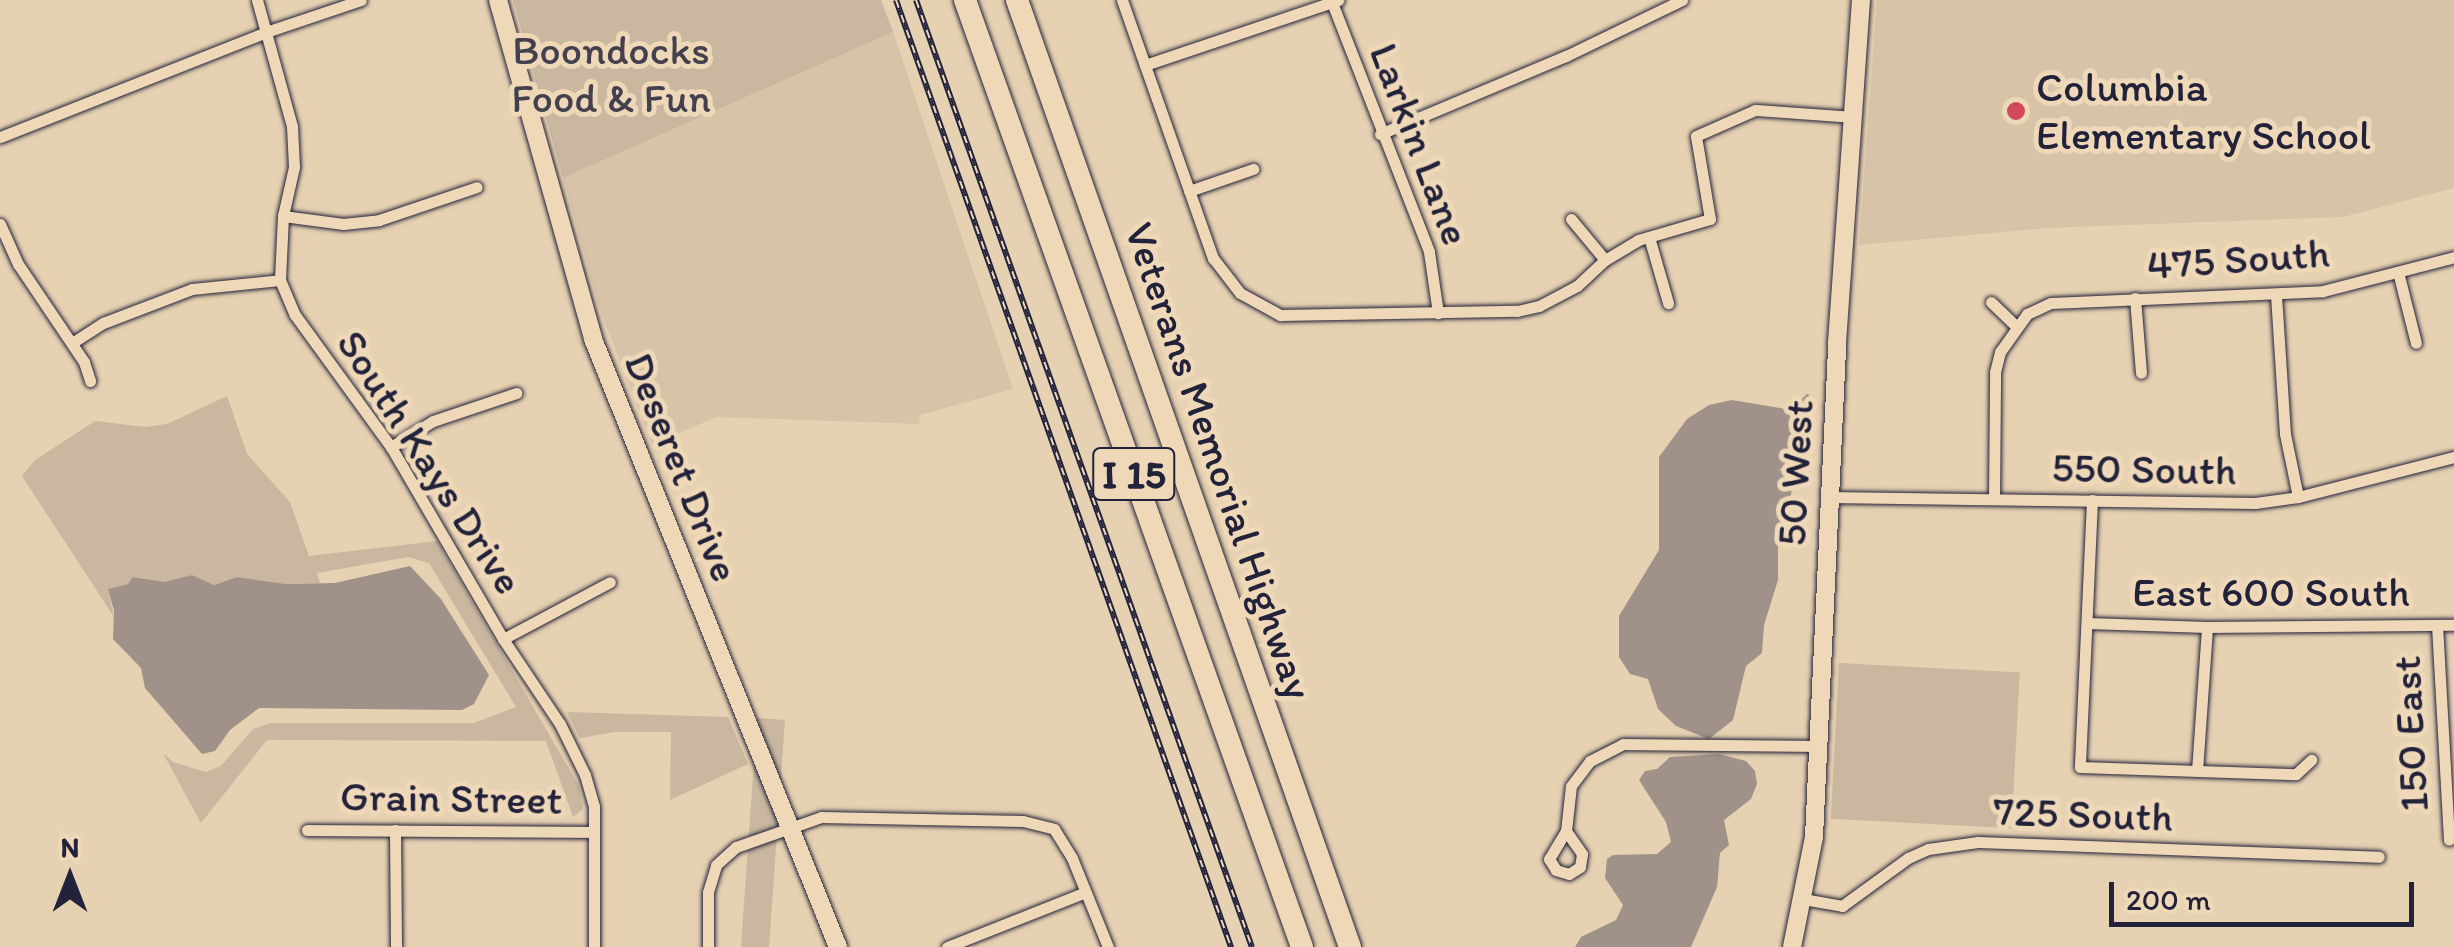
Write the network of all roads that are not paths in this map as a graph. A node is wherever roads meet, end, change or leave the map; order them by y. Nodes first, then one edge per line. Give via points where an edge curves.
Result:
1 (258, 0) edge
2 (361, 0) edge
3 (498, 0) edge
4 (965, 0) edge
5 (1017, 0) edge
6 (1122, 0) edge
7 (1682, 0) edge
8 (1861, 0) edge
9 (1334, 1) edge
10 (266, 32) junction
11 (1145, 65) junction
12 (1852, 117) junction
13 (1380, 134) junction
14 (0, 137) edge
15 (1253, 168) dead end
16 (476, 188) dead end
17 (1189, 191) junction
18 (283, 216) junction
19 (1571, 219) dead end
20 (0, 224) edge
21 (1649, 237) junction
22 (2454, 257) edge
23 (1605, 260) junction
24 (2398, 272) junction
25 (280, 280) junction
26 (2276, 294) junction
27 (2136, 298) junction
28 (1991, 302) dead end
29 (1668, 303) dead end
30 (1438, 313) junction
31 (2016, 325) junction
32 (72, 343) junction
33 (2416, 343) dead end
34 (2141, 374) dead end
35 (90, 382) dead end
36 (516, 393) dead end
37 (391, 447) junction
38 (2454, 457) edge
39 (1828, 497) junction
40 (2298, 497) junction
41 (1994, 500) junction
42 (2092, 500) junction
43 (610, 582) dead end
44 (2087, 623) junction
45 (2436, 625) junction
46 (2454, 625) edge
47 (2207, 627) junction
48 (503, 639) junction
49 (1818, 746) junction
50 (2448, 751) edge
51 (2310, 760) dead end
52 (2198, 771) junction
53 (790, 827) junction
54 (308, 830) dead end
55 (394, 830) junction
56 (1566, 831) dead end
57 (594, 832) junction
58 (2450, 840) dead end
59 (2379, 858) dead end
60 (1086, 892) junction
61 (1803, 899) junction
62 (396, 947) edge
63 (594, 947) edge
64 (708, 947) edge
65 (838, 947) edge
66 (948, 947) edge
67 (1108, 947) edge
68 (1302, 947) edge
69 (1350, 947) edge
70 (1792, 947) edge

1 - 10 street, South Kays Drive
2 - 10 street
3 - 53 street, Deseret Drive via 593,339
4 - 68 highway, Veterans Memorial Highway / I 15
5 - 69 highway, Veterans Memorial Highway / I 15
6 - 11 street
7 - 13 street
8 - 12 street, 50 West
9 - 11 street
9 - 13 street, Larkin Lane
10 - 14 street
10 - 18 street, South Kays Drive via 292,126 294,167
11 - 17 street
12 - 21 street via 1755,110 1696,136 1710,220
12 - 39 street, 50 West
13 - 30 street, Larkin Lane via 1429,252
15 - 17 street
16 - 18 street via 380,220 342,224
17 - 30 street via 1213,258 1257,306 1306,317
18 - 25 street, South Kays Drive
19 - 23 street
20 - 32 street via 18,264
21 - 23 street
21 - 29 street
22 - 24 street, 475 South
23 - 30 street via 1539,306
24 - 26 street, 475 South via 2323,291
24 - 33 street
25 - 32 street via 192,289 103,323
25 - 37 street, South Kays Drive via 295,315
26 - 27 street, 475 South
26 - 40 street via 2284,434
27 - 31 street, 475 South via 2051,303
27 - 34 street
28 - 31 street
31 - 41 street via 1995,372
32 - 35 street
36 - 37 street via 433,421
37 - 48 street, South Kays Drive
38 - 40 street, 550 South
39 - 41 street, 550 South
39 - 49 street, 50 West
40 - 42 street, 550 South via 2254,503
41 - 42 street, 550 South
42 - 44 street
43 - 48 street
44 - 47 street, East 600 South
44 - 52 street via 2080,766
45 - 46 street, East 600 South
45 - 47 street, East 600 South
45 - 50 street, 150 East
47 - 52 street
48 - 57 street, South Kays Drive via 560,724 585,776
49 - 56 street via 1623,744 1598,755 1572,786
49 - 61 street, 50 West
50 - 58 street, 150 East
51 - 52 street via 2296,774
53 - 60 street via 822,816 1023,821 1054,830
53 - 64 street via 736,846 716,864 708,892
53 - 65 street, Deseret Drive
54 - 55 street, Grain Street
55 - 57 street, Grain Street
55 - 62 street
57 - 63 street, South Kays Drive
59 - 61 street, 725 South via 1978,842 1908,858 1842,906
60 - 66 street
60 - 67 street
61 - 70 street, 50 West

